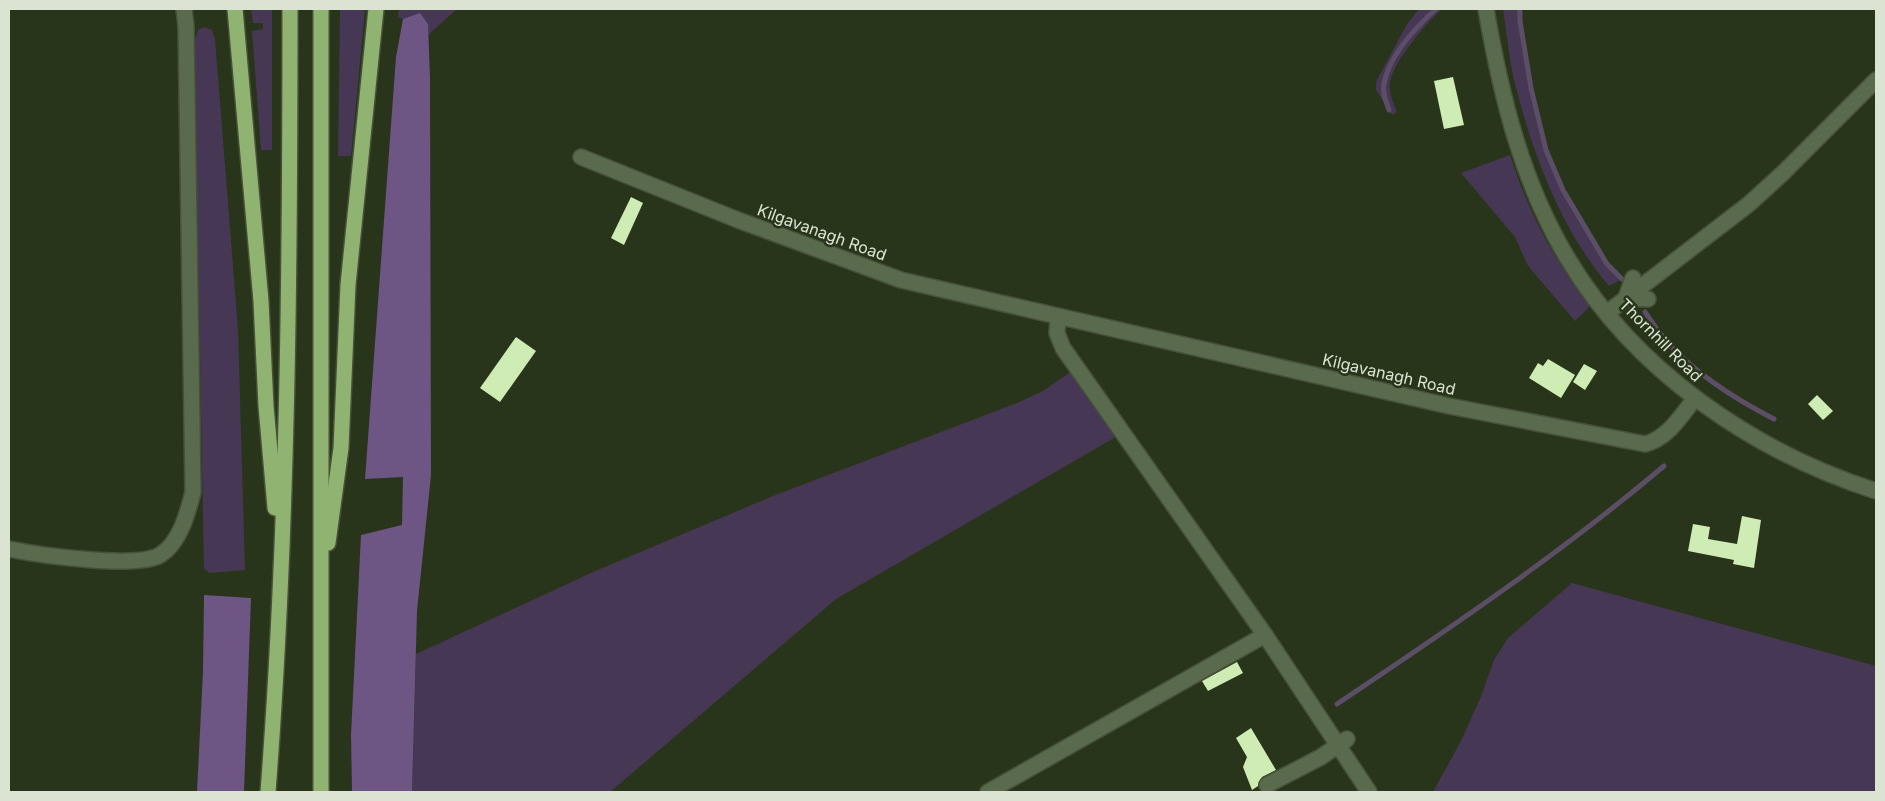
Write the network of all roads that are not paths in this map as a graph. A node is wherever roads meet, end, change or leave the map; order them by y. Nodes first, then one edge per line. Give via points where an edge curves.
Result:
1 (184, 9) edge
2 (235, 9) edge
3 (290, 9) edge
4 (321, 9) edge
5 (376, 9) edge
6 (1486, 9) edge
7 (1876, 80) edge
8 (581, 157) dead end
9 (1634, 278) dead end
10 (1626, 298) junction
11 (1648, 299) dead end
12 (1607, 313) junction
13 (1058, 318) junction
14 (1695, 398) junction
15 (1876, 491) edge
16 (9, 548) edge
17 (281, 571) junction
18 (321, 594) junction
19 (1265, 635) junction
20 (1343, 742) junction
21 (1267, 785) dead end
22 (268, 792) edge
23 (321, 792) edge
24 (988, 792) edge
25 (1369, 792) edge

1 - 16 street via 193,492 187,516 169,548 148,559 76,557
2 - 17 highway
3 - 17 highway via 289,341
4 - 18 highway
5 - 18 highway via 348,285 342,448
6 - 12 street, Thornhill Road via 1497,70 1521,158 1568,259
7 - 10 street via 1749,204
8 - 13 street, Kilgavanagh Road via 901,280
9 - 10 street
10 - 11 street
10 - 12 street
12 - 14 street, Thornhill Road via 1648,357
13 - 14 street, Kilgavanagh Road via 1397,387 1645,444 1656,442 1666,433
13 - 19 street via 1063,348
14 - 15 street, Thornhill Road via 1784,453
17 - 22 highway
18 - 23 highway
19 - 20 street
19 - 24 street
20 - 21 street
20 - 25 street

